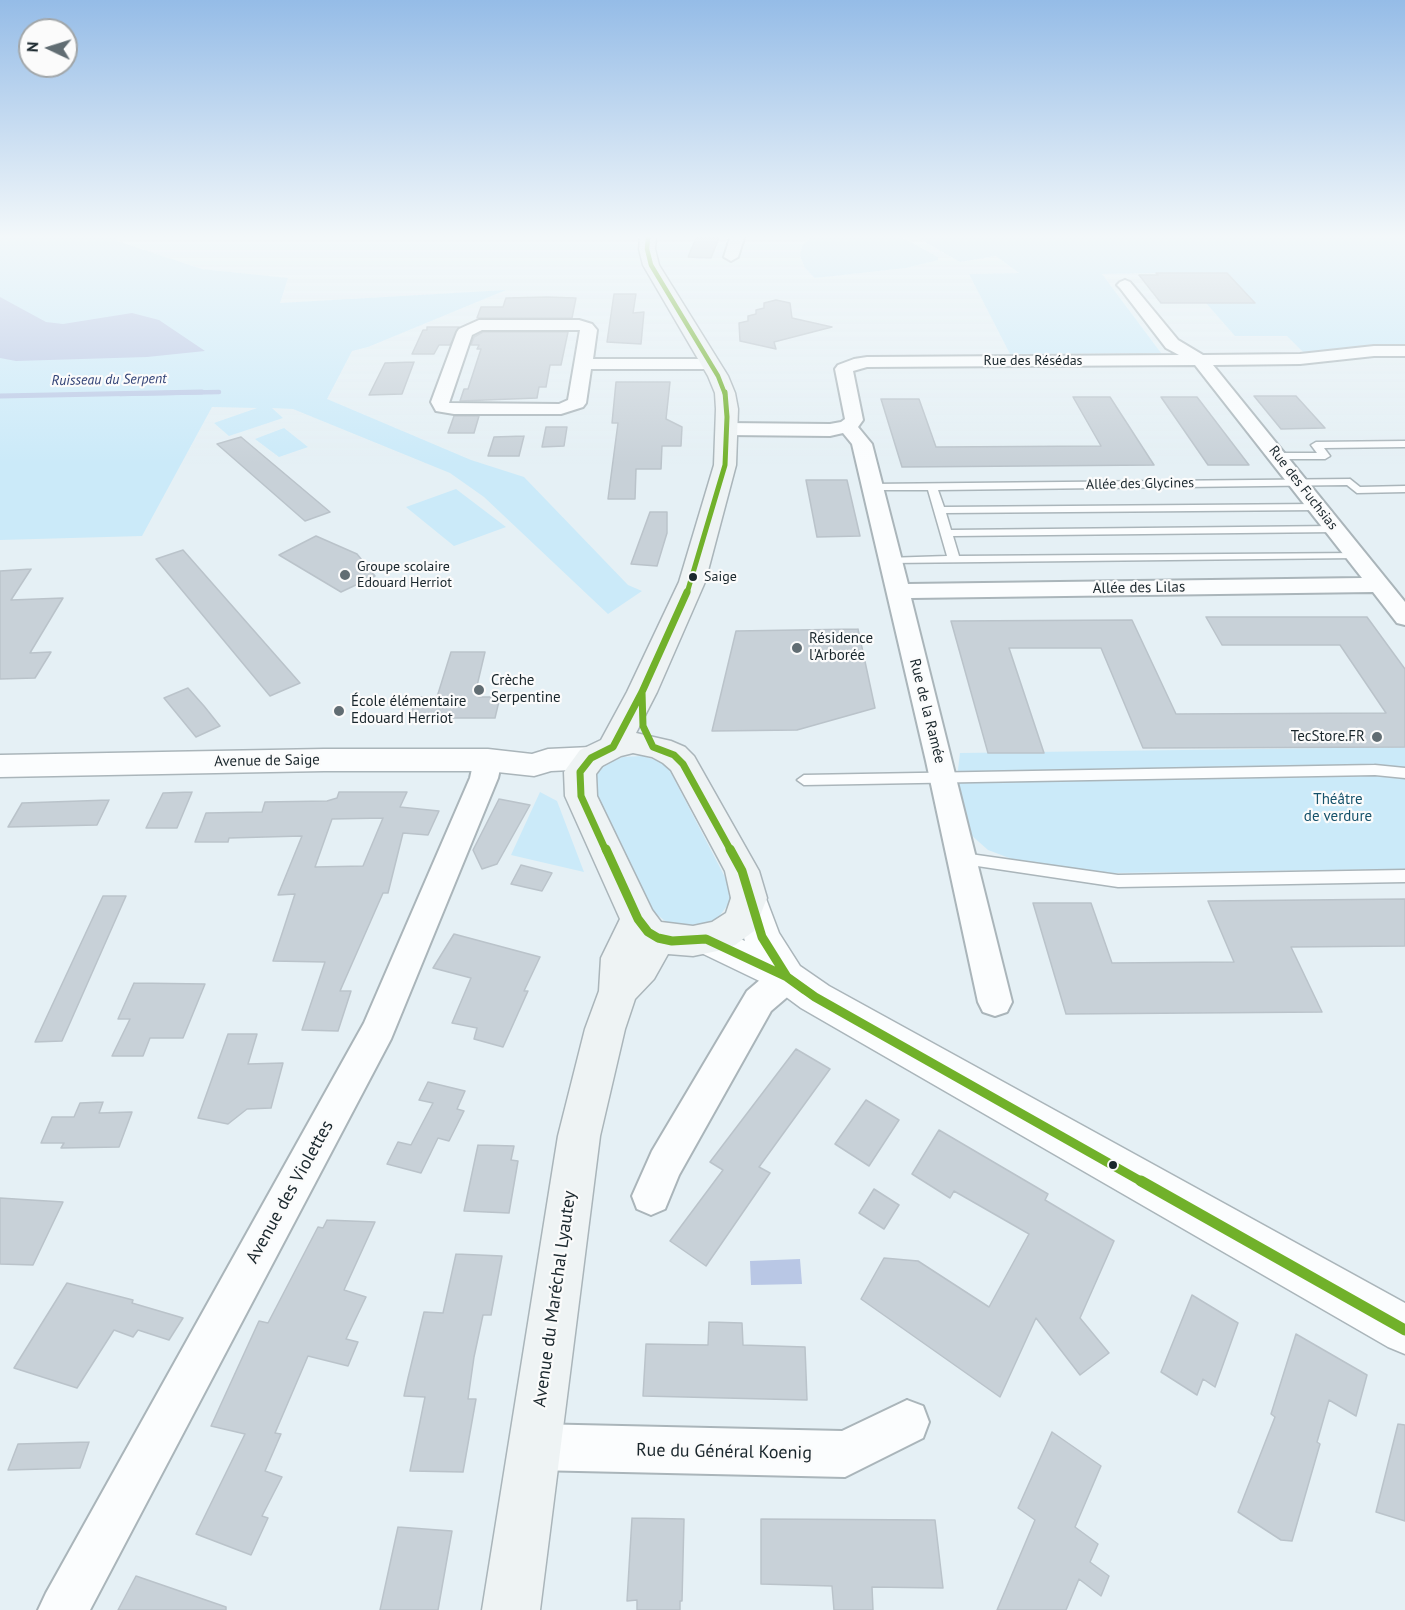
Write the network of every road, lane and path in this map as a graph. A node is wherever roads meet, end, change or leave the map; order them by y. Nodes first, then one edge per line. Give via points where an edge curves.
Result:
1 (680, 313) edge
2 (1147, 313) edge
3 (1405, 351) edge
4 (1199, 359) junction
5 (585, 364) junction
6 (714, 370) junction
7 (847, 427) junction
8 (733, 429) junction
9 (1405, 444) edge
10 (1278, 456) junction
11 (1299, 482) junction
12 (932, 486) junction
13 (872, 487) junction
14 (1405, 489) edge
15 (1318, 507) junction
16 (939, 510) junction
17 (1336, 529) junction
18 (946, 533) junction
19 (1356, 555) junction
20 (954, 559) junction
21 (890, 560) junction
22 (898, 591) junction
23 (1396, 602) edge
24 (642, 692) junction
25 (653, 747) junction
26 (488, 760) junction
27 (594, 763) junction
28 (0, 765) edge
29 (1405, 773) edge
30 (942, 776) junction
31 (804, 780) dead end
32 (963, 859) junction
33 (1405, 876) edge
34 (749, 898) junction
35 (648, 929) junction
36 (706, 939) junction
37 (787, 977) junction
38 (995, 1002) dead end
39 (651, 1196) dead end
40 (1405, 1330) edge
41 (907, 1422) dead end
42 (534, 1447) junction
43 (63, 1610) edge
44 (511, 1610) edge

1 - 6 main road
2 - 4 street via 1172,344
3 - 4 street, Rue des Résédas via 1318,358
4 - 7 street, Rue des Résédas via 854,364 844,369 843,374 854,413 854,420
4 - 10 street, Rue des Fuchsias
5 - 5 street via 590,330 586,327 479,325 465,332 440,402 442,407 454,409 561,409 577,403
5 - 6 street
6 - 8 main road via 740,411
7 - 8 street
7 - 13 street, Rue de la Ramée via 860,439
8 - 24 main road via 692,582
9 - 10 lane via 1316,445 1325,456
10 - 11 street, Rue des Fuchsias
11 - 12 lane, Allée des Glycines
11 - 14 lane, Allée des Glycines via 1350,482 1357,490
11 - 15 street, Rue des Fuchsias
12 - 13 lane, Allée des Glycines
12 - 16 lane
13 - 21 street, Rue de la Ramée
15 - 16 lane
15 - 17 street, Rue des Fuchsias
16 - 18 lane
17 - 18 lane
17 - 19 street, Rue des Fuchsias
18 - 20 lane
19 - 20 lane
19 - 23 street, Rue des Fuchsias
20 - 21 lane
21 - 22 street, Rue de la Ramée
22 - 23 street, Allée des Lilas
22 - 30 street, Rue de la Ramée
24 - 25 main road via 643,726
24 - 27 main road
25 - 27 main road via 633,744
25 - 34 main road via 674,755 683,764 742,871
26 - 27 street, Avenue de Saige via 534,765 544,774
26 - 28 street, Avenue de Saige
26 - 43 street, Avenue des Violettes via 484,778 379,1029
27 - 35 main road via 581,796
29 - 30 lane via 1375,770
30 - 31 lane
30 - 32 street, Rue de la Ramée
32 - 33 lane via 1118,881
32 - 38 street, Rue de la Ramée
34 - 36 main road via 741,921 722,935
34 - 37 street via 762,937
35 - 36 main road via 672,941
35 - 42 main road, Avenue du Maréchal Lyautey via 641,968 618,991 605,1029 579,1136
36 - 37 street
37 - 39 street via 759,1001 665,1164
37 - 40 street via 815,997
41 - 42 street, Rue du Général Koenig via 845,1454
42 - 44 main road, Avenue du Maréchal Lyautey

